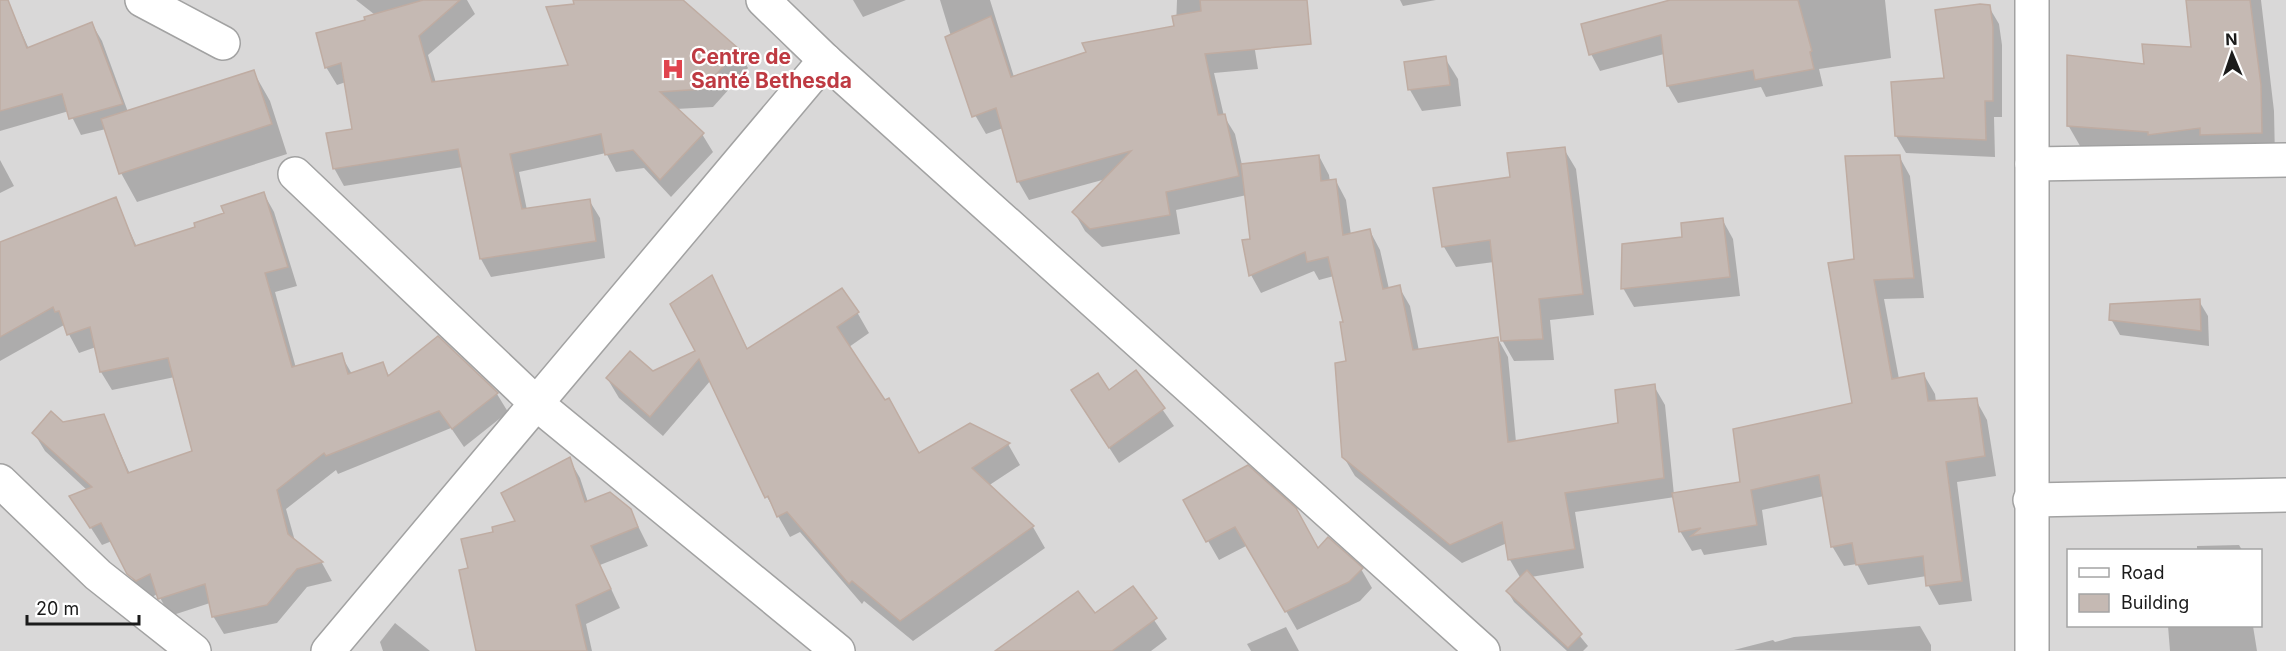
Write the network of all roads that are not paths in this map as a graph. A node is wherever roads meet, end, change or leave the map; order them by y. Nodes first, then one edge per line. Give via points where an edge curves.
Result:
1 (142, 0) edge
2 (763, 0) edge
3 (2032, 0) edge
4 (223, 43) dead end
5 (825, 60) junction
6 (2286, 160) edge
7 (2032, 164) junction
8 (295, 174) dead end
9 (537, 404) junction
10 (0, 481) edge
11 (2286, 495) edge
12 (2030, 500) junction
13 (194, 651) edge
14 (328, 651) edge
15 (838, 651) edge
16 (1483, 651) edge
17 (2032, 651) edge

1 - 4 street
2 - 5 street
3 - 7 street
5 - 9 street
5 - 16 street
6 - 7 street
7 - 12 street
8 - 9 street
9 - 14 street
9 - 15 street
10 - 13 street via 98,575
11 - 12 street
12 - 17 street

